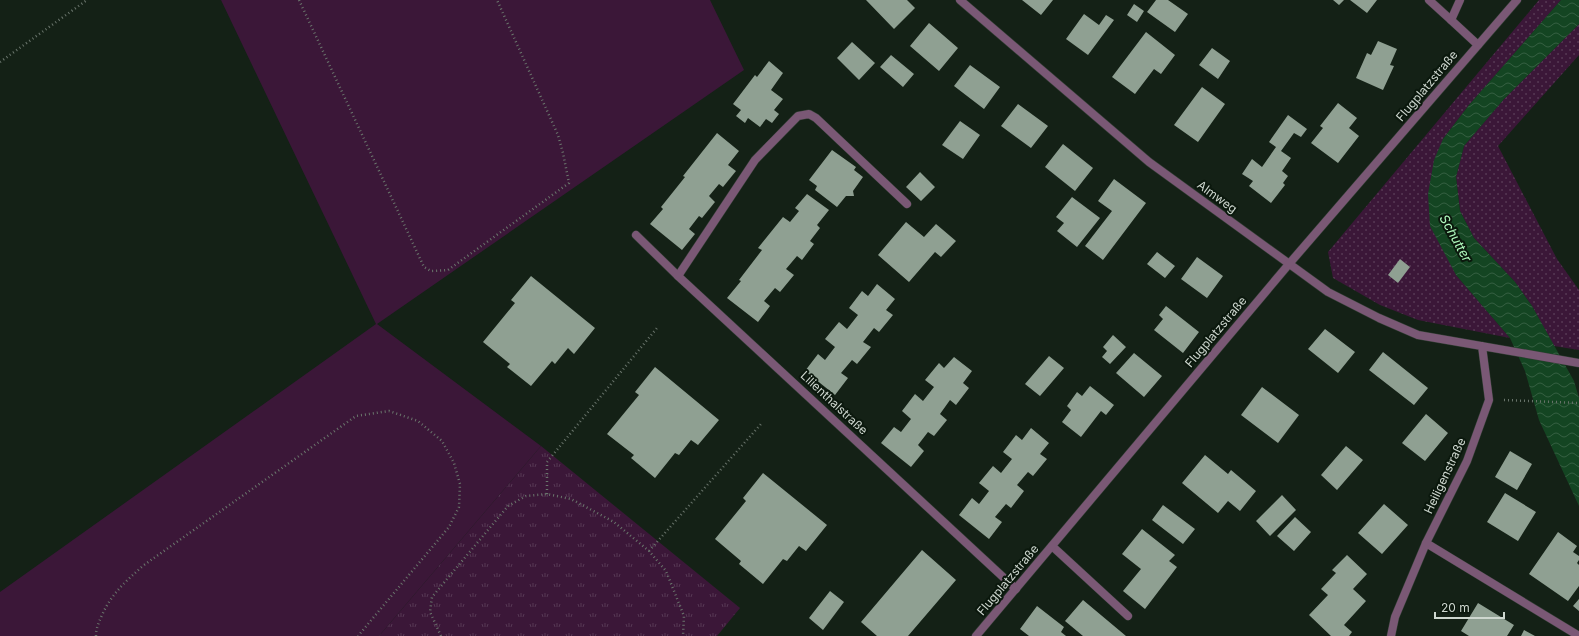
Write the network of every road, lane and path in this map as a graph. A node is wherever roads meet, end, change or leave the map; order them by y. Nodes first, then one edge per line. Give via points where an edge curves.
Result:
1 (88, 0) edge
2 (299, 0) edge
3 (497, 0) edge
4 (960, 0) edge
5 (1429, 0) edge
6 (1460, 0) edge
7 (1517, 0) edge
8 (1451, 20) junction
9 (1478, 45) junction
10 (0, 62) edge
11 (907, 204) dead end
12 (636, 235) dead end
13 (1289, 264) junction
14 (678, 276) junction
15 (657, 328) dead end
16 (1482, 346) junction
17 (1579, 363) edge
18 (1515, 400) dead end
19 (1579, 403) edge
20 (761, 424) dead end
21 (547, 494) junction
22 (1426, 544) junction
23 (1052, 546) junction
24 (649, 551) junction
25 (1016, 589) junction
26 (1128, 616) dead end
27 (96, 636) edge
28 (358, 636) edge
29 (441, 636) edge
30 (683, 636) edge
31 (976, 636) edge
32 (1391, 636) edge
33 (1579, 636) edge

1 - 10 path
2 - 3 path via 424,268 430,271 448,270 569,183 558,135
4 - 13 street, Almweg via 1149,162
5 - 8 street
6 - 8 street
7 - 9 street, Flugplatzstraße
8 - 9 street
9 - 13 street, Flugplatzstraße
11 - 14 street via 816,118 809,114 798,116 755,160
12 - 14 street, Lilienthalstraße
13 - 16 street, Almweg via 1328,292 1418,335
13 - 23 street, Flugplatzstraße
14 - 25 street, Lilienthalstraße
15 - 21 path via 547,462
16 - 17 street, Almweg
16 - 22 street, Heiligenstraße via 1489,400 1468,461
18 - 19 path
20 - 24 path
21 - 24 path via 571,499 614,522
21 - 29 path via 526,496 508,506 432,597 430,612
22 - 32 street, Heiligenstraße via 1395,617
22 - 33 street
23 - 25 street, Flugplatzstraße
23 - 26 street
24 - 30 path via 666,571 684,616
25 - 31 street, Flugplatzstraße
27 - 28 path via 96,629 108,603 122,584 144,565 356,416 389,411 418,421 442,441 454,463 460,484 459,507 449,527

